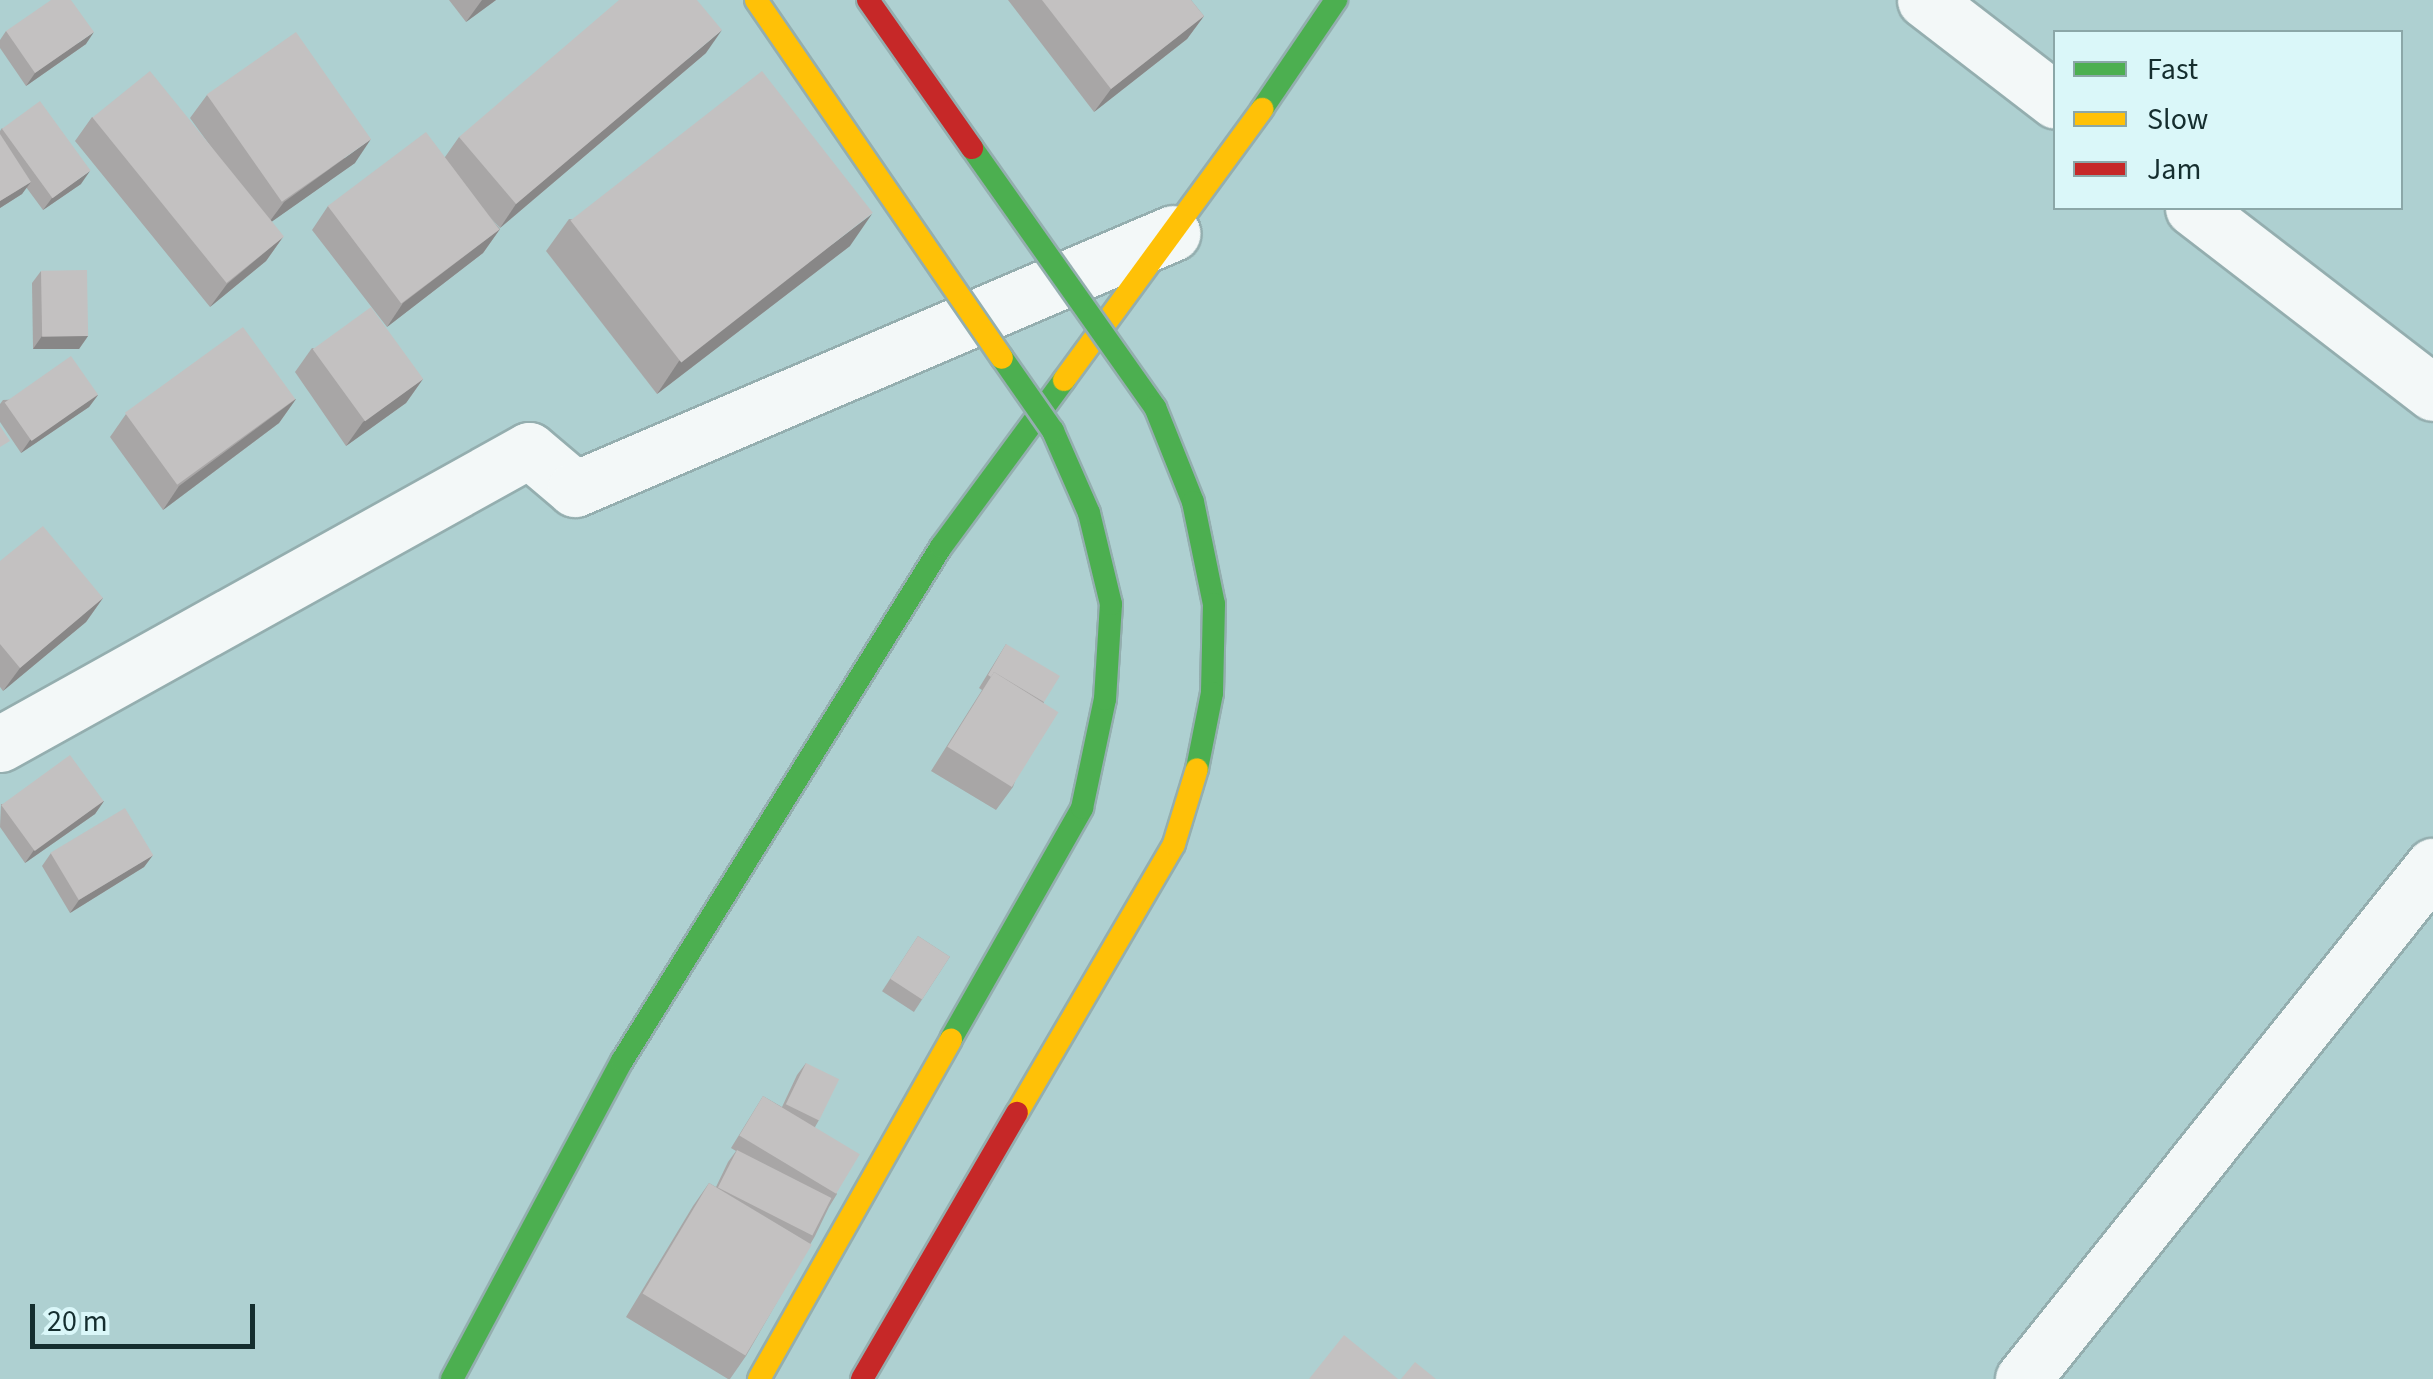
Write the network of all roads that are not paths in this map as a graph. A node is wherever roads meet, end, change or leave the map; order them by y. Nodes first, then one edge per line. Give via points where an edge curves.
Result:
1 (756, 0) edge
2 (868, 0) edge
3 (1336, 0) edge
4 (1925, 0) edge
5 (2053, 99) edge
6 (2196, 210) edge
7 (1173, 233) junction
8 (2433, 393) edge
9 (0, 744) edge
10 (2433, 866) edge
11 (452, 1379) edge
12 (759, 1379) edge
13 (862, 1379) edge
14 (2023, 1379) edge

1 - 12 main road, bridge via 1054,431 1089,513 1111,604 1105,699 1082,808
2 - 13 main road, bridge via 1154,407 1192,502 1214,604 1212,693 1174,844
3 - 7 main road
4 - 5 street
6 - 8 street
7 - 9 street via 576,489 529,450
7 - 11 main road via 941,547 622,1060
10 - 14 street

